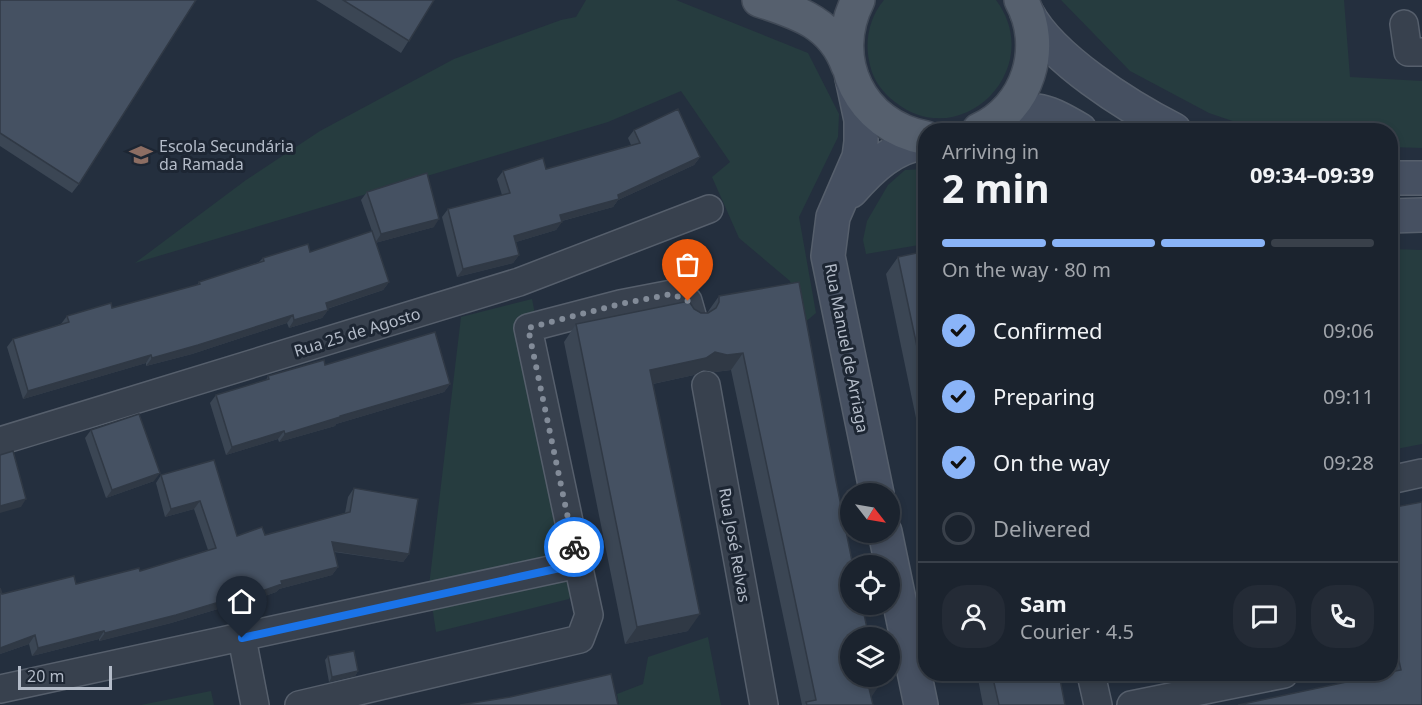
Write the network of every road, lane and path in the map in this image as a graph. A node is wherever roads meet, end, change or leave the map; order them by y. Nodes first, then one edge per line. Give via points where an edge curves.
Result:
1 (759, 0) edge
2 (858, 0) edge
3 (1024, 4) edge
4 (1404, 24) dead end
5 (1422, 52) edge
6 (850, 73) junction
7 (990, 123) edge
8 (991, 123) edge
9 (1067, 123) edge
10 (1161, 123) edge
11 (918, 137) edge
12 (918, 143) edge
13 (1398, 178) edge
14 (1422, 178) edge
15 (840, 204) junction
16 (709, 208) dead end
17 (1422, 215) edge
18 (1398, 216) edge
19 (692, 315) edge
20 (706, 385) edge
21 (0, 441) edge
22 (1422, 473) edge
23 (1398, 478) edge
24 (875, 483) edge
25 (887, 543) edge
26 (578, 564) junction
27 (242, 638) junction
28 (1093, 681) edge
29 (1249, 681) edge
30 (0, 689) edge
31 (255, 705) edge
32 (299, 705) edge
33 (764, 705) edge
34 (921, 705) edge
35 (1098, 705) edge
36 (1131, 705) edge

1 - 6 main road via 802,15 821,27 837,42
2 - 6 main road via 847,35
3 - 7 main road via 1033,42 1028,78 1018,97
3 - 10 street via 1057,51 1131,107
4 - 5 street via 1408,52
6 - 11 main road via 862,98 884,122
6 - 15 street, Rua Manuel de Arriaga via 861,120 861,142
8 - 9 street via 1011,112 1029,109
12 - 15 street, Rua Manuel de Arriaga via 880,160
13 - 14 street
15 - 24 street, Rua Manuel de Arriaga via 833,217 828,256
16 - 21 street, Rua 25 de Agosto via 519,282
17 - 18 street
19 - 26 street via 688,301 672,294 528,328
20 - 33 street, Rua José Relvas
22 - 23 street
25 - 34 street
26 - 27 street
26 - 32 street via 589,615 580,639
27 - 30 street
27 - 31 street
28 - 35 street
29 - 36 street

